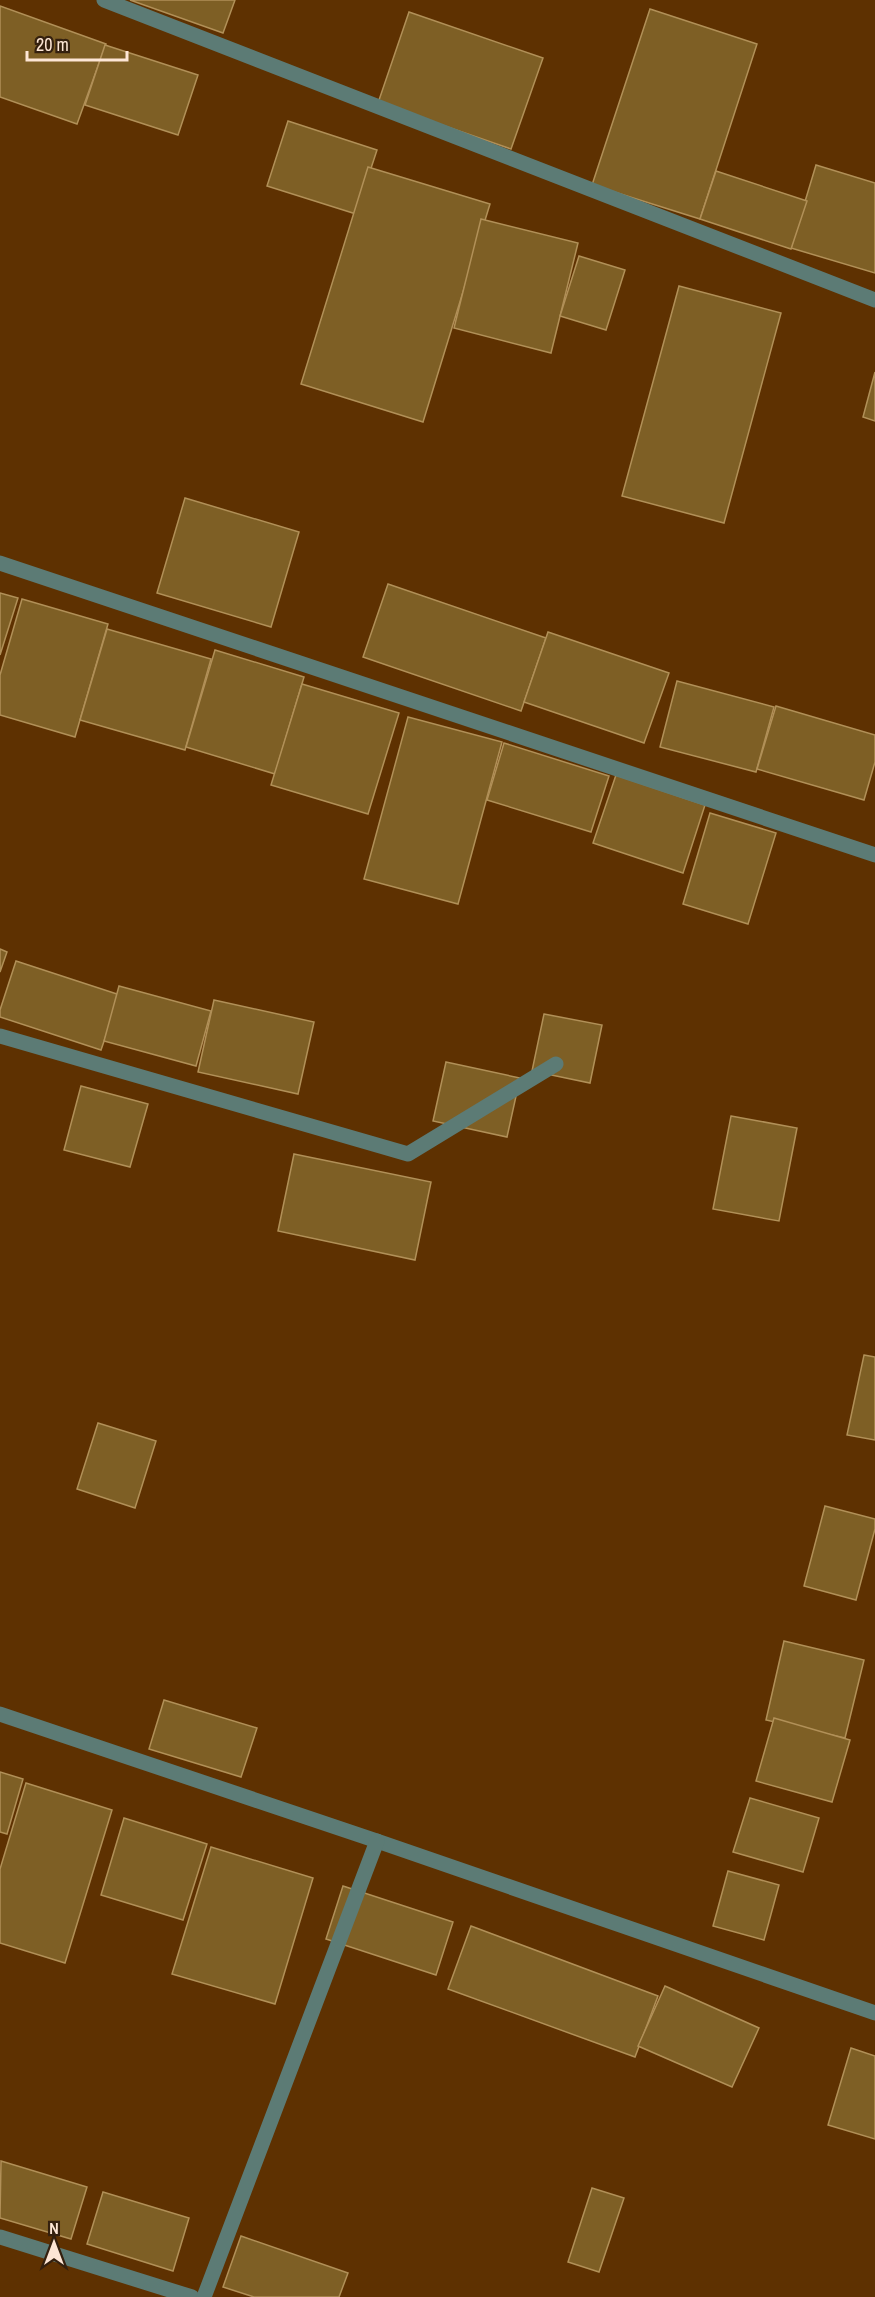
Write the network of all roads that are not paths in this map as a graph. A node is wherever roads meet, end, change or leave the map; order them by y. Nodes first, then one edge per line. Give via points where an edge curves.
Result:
1 (104, 0) edge
2 (875, 300) edge
3 (0, 563) edge
4 (875, 855) edge
5 (0, 1036) edge
6 (556, 1064) dead end
7 (0, 1713) edge
8 (377, 1841) junction
9 (875, 2013) edge
10 (0, 2237) edge
11 (192, 2297) edge
12 (204, 2297) edge

1 - 2 street
3 - 4 street
5 - 6 street via 408,1154
7 - 8 street
8 - 9 street
8 - 12 street
10 - 11 street

